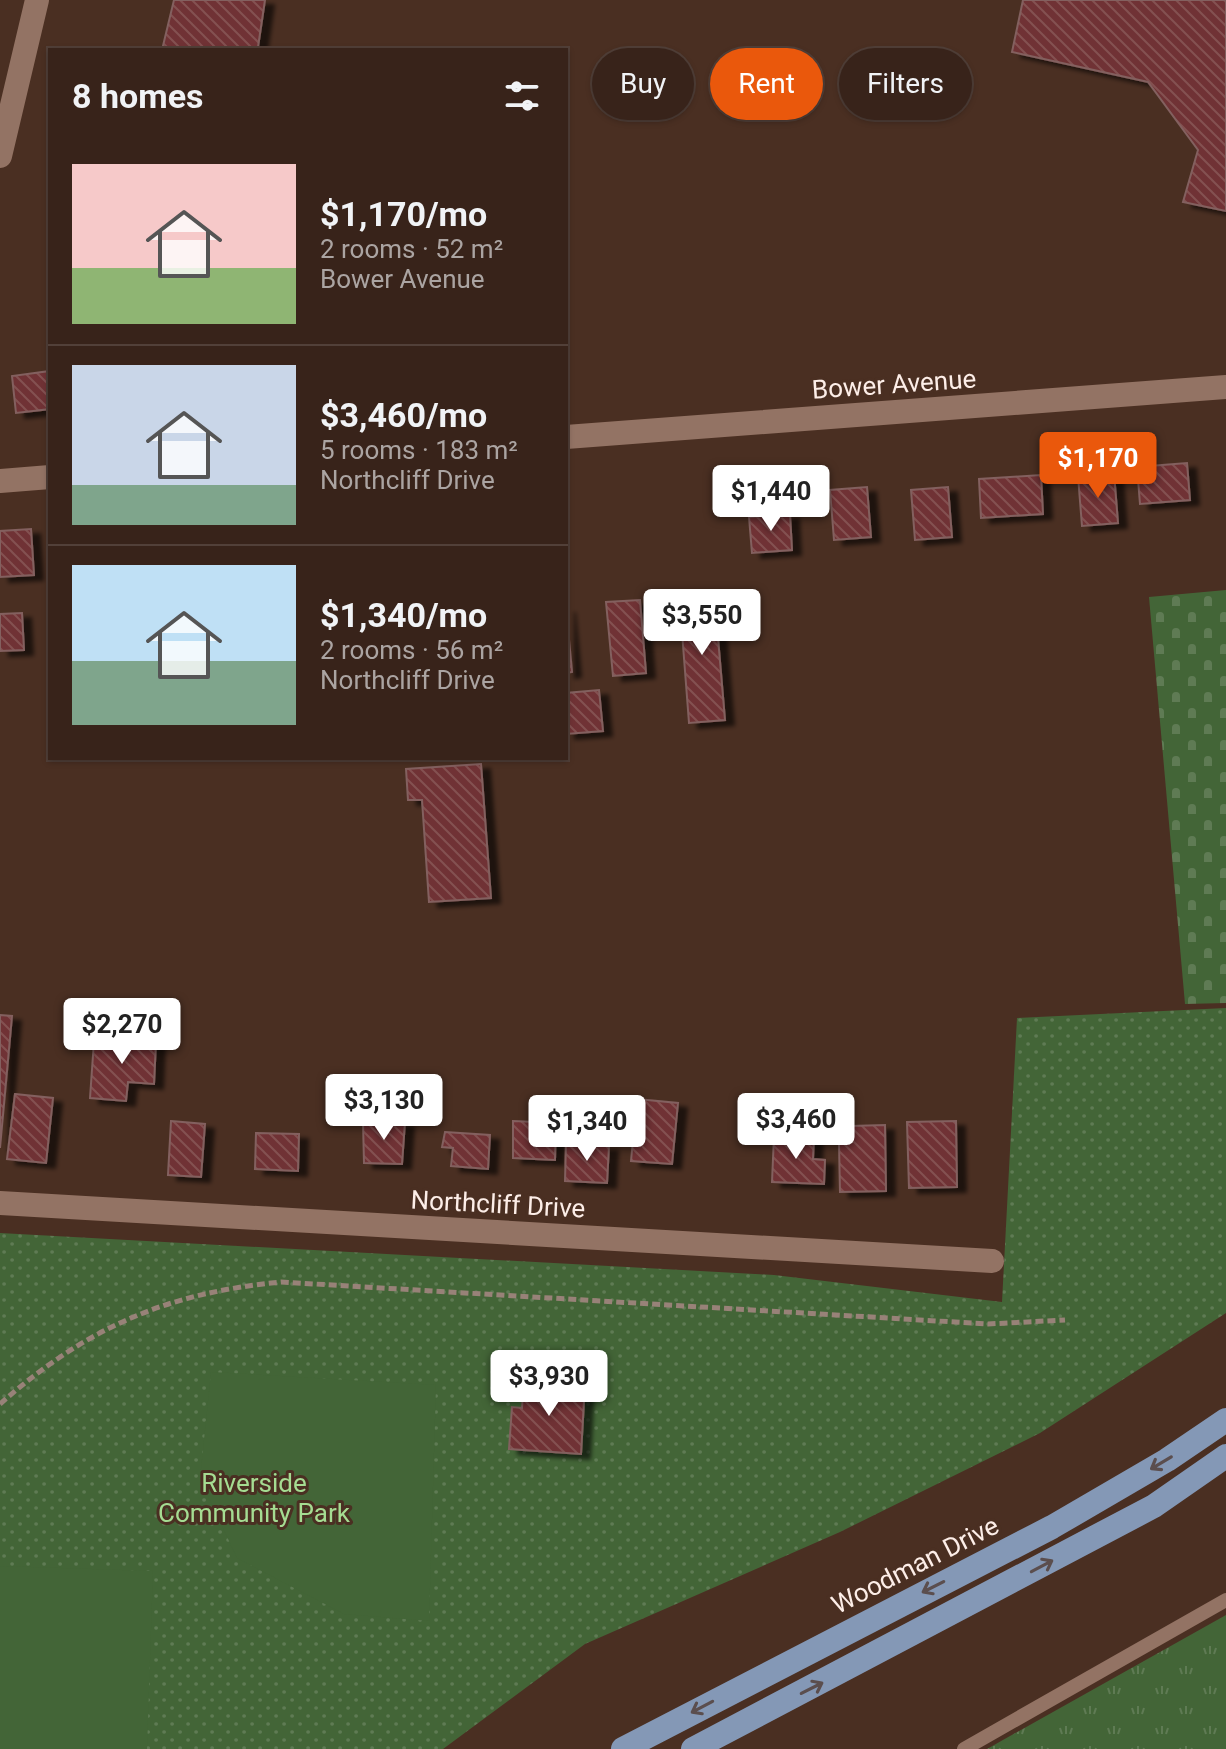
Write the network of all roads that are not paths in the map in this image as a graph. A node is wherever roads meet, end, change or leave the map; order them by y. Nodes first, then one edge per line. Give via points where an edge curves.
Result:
1 (37, 0) edge
2 (0, 156) edge
3 (1226, 387) edge
4 (568, 437) edge
5 (48, 477) edge
6 (0, 481) edge
7 (0, 1203) edge
8 (992, 1261) dead end
9 (1226, 1420) edge
10 (1226, 1456) edge
11 (1226, 1600) edge
12 (623, 1749) edge
13 (693, 1749) edge
14 (964, 1749) edge

1 - 2 street
3 - 4 street, Bower Avenue
5 - 6 street
7 - 8 street, Northcliff Drive
9 -> 12 main road, Woodman Drive via 1052,1527
13 -> 10 main road via 1140,1514
11 - 14 lane

